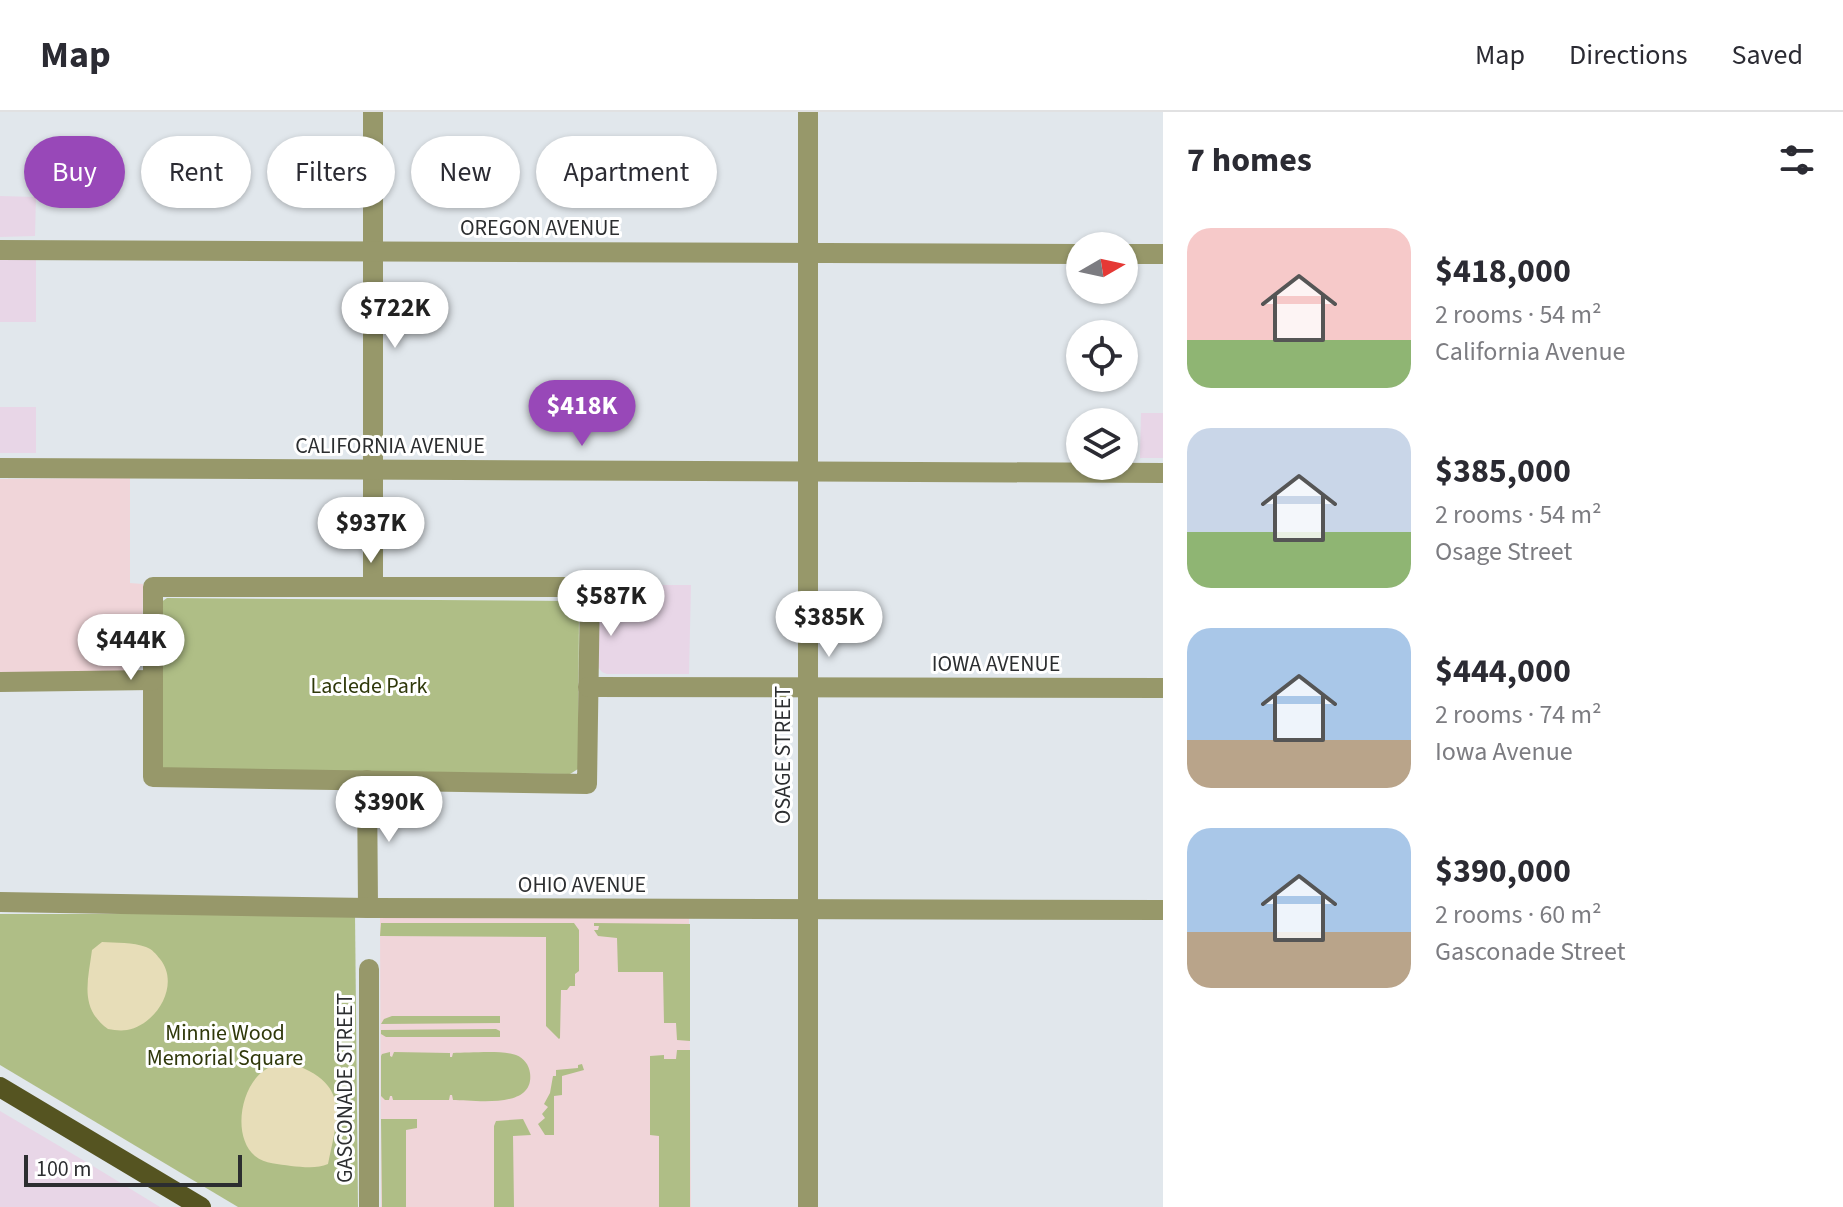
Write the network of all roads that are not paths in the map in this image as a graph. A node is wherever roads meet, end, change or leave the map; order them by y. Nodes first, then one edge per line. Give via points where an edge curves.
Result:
1 (373, 112) edge
2 (808, 112) edge
3 (0, 250) edge
4 (373, 251) junction
5 (808, 253) junction
6 (1066, 254) edge
7 (1138, 254) edge
8 (1163, 254) edge
9 (0, 468) edge
10 (373, 469) junction
11 (807, 470) junction
12 (1163, 473) edge
13 (373, 587) junction
14 (153, 680) junction
15 (0, 682) edge
16 (588, 687) junction
17 (807, 688) junction
18 (1163, 688) edge
19 (367, 780) junction
20 (0, 902) edge
21 (368, 908) junction
22 (807, 909) junction
23 (1163, 910) edge
24 (369, 969) dead end
25 (0, 1087) edge
26 (201, 1207) edge
27 (369, 1207) edge
28 (808, 1207) edge

1 - 4 street
2 - 5 street, OSAGE STREET
3 - 4 street, OREGON AVENUE
4 - 5 street, OREGON AVENUE
4 - 10 street
5 - 6 street, OREGON AVENUE
5 - 11 street, OSAGE STREET
7 - 8 street
9 - 10 street, CALIFORNIA AVENUE
10 - 11 street, CALIFORNIA AVENUE
10 - 13 street
11 - 12 street, CALIFORNIA AVENUE
11 - 17 street, OSAGE STREET
13 - 14 street via 153,587
13 - 16 street via 590,587
14 - 15 street
14 - 19 street via 153,777
16 - 17 street, IOWA AVENUE
16 - 19 street via 587,784
17 - 18 street, IOWA AVENUE
17 - 22 street, OSAGE STREET
19 - 21 street
20 - 21 street, OHIO AVENUE
21 - 22 street, OHIO AVENUE
22 - 23 street, OHIO AVENUE
22 - 28 street, OSAGE STREET
24 - 27 street, GASCONADE STREET
25 - 26 main road

